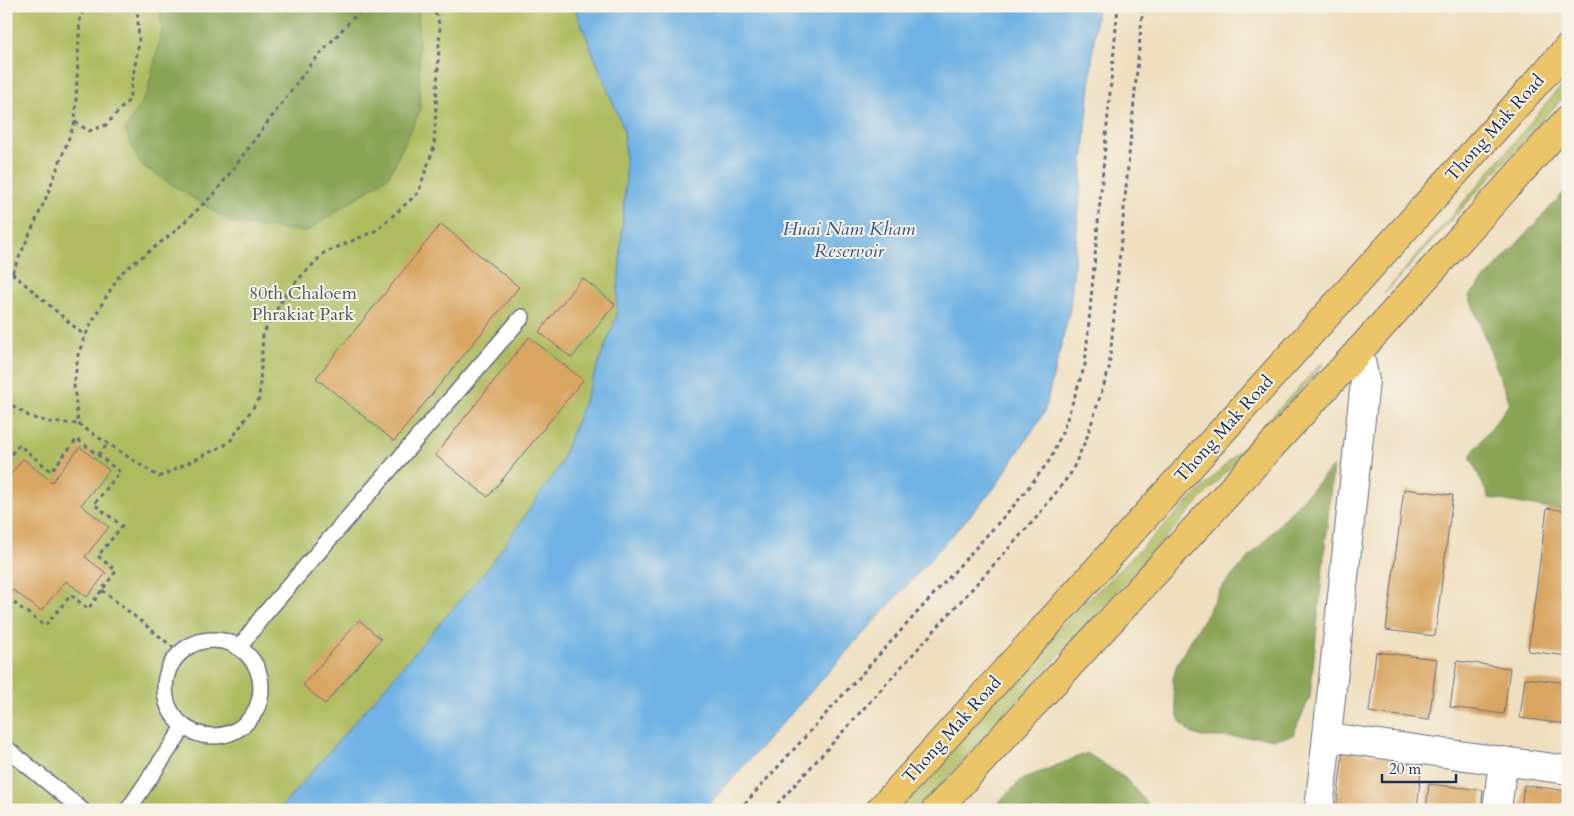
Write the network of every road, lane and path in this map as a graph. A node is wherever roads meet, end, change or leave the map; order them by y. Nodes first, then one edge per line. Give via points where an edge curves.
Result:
1 (87, 6) edge
2 (137, 6) edge
3 (367, 6) edge
4 (433, 6) edge
5 (1118, 6) edge
6 (1143, 6) edge
7 (1568, 48) edge
8 (1568, 119) edge
9 (75, 122) junction
10 (12, 273) junction
11 (6, 278) edge
12 (522, 318) dead end
13 (85, 336) junction
14 (1359, 351) junction
15 (6, 401) edge
16 (78, 424) junction
17 (108, 444) junction
18 (98, 455) junction
19 (6, 460) edge
20 (102, 590) junction
21 (6, 611) edge
22 (239, 648) junction
23 (180, 653) junction
24 (184, 727) junction
25 (1328, 737) junction
26 (6, 748) edge
27 (1504, 761) junction
28 (1568, 770) edge
29 (82, 810) edge
30 (128, 810) edge
31 (739, 810) edge
32 (772, 810) edge
33 (880, 810) edge
34 (936, 810) edge
35 (1319, 810) edge
36 (1497, 810) edge

1 - 9 path via 80,16
2 - 9 path via 139,42 129,100 106,125 89,131
3 - 13 path via 310,64 214,193 174,232 121,273
4 - 17 path via 440,26 434,146 418,193 377,230 324,253 288,290 262,334 259,399 229,443 159,477
5 - 31 path via 1085,365 1050,460 1017,502
6 - 32 path via 1109,369 1083,446 1071,472 1036,518
7 - 33 main road, Thong Mak Road
8 - 14 main road
9 - 10 path
10 - 11 path
10 - 13 path
12 - 22 lane via 262,617
13 - 16 path via 78,355 74,385
14 - 25 street via 1365,382
14 - 34 main road
15 - 16 path via 30,417
16 - 17 path
17 - 18 path
18 - 19 path via 77,438 51,470 19,445
18 - 20 path via 120,472 94,504 122,526 98,556 116,571
20 - 21 path via 88,609 70,595 44,626 14,602
20 - 23 path
22 - 23 lane via 224,642 207,641
22 - 24 lane via 259,675 257,708 247,722 233,732 200,735
23 - 24 lane via 168,669 164,684 173,716
24 - 30 lane
25 - 27 street
25 - 35 street
26 - 29 lane
27 - 28 street
27 - 36 street

